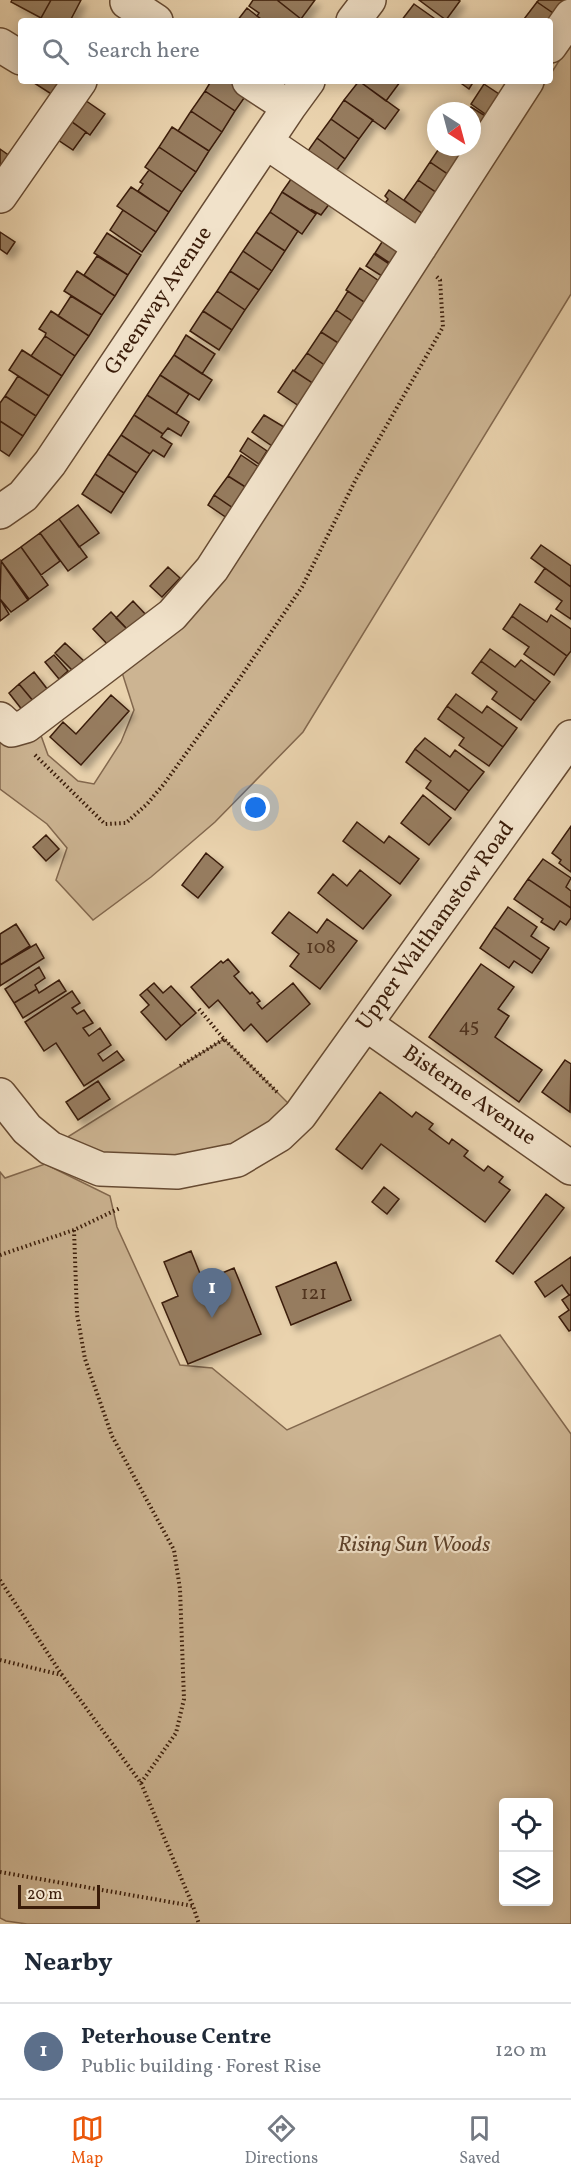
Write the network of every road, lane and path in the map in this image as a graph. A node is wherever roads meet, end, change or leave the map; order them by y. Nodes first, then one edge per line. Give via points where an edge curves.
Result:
1 (369, 0) edge
2 (123, 8) edge
3 (571, 16) edge
4 (148, 18) edge
5 (355, 18) edge
6 (553, 42) edge
7 (0, 45) edge
8 (18, 56) edge
9 (78, 84) edge
10 (254, 84) edge
11 (306, 84) edge
12 (525, 84) edge
13 (289, 107) junction
14 (266, 142) junction
15 (0, 196) edge
16 (418, 251) junction
17 (0, 512) edge
18 (9, 724) edge
19 (571, 737) edge
20 (199, 1009) dead end
21 (366, 1024) junction
22 (224, 1039) junction
23 (180, 1066) dead end
24 (0, 1095) edge
25 (300, 1115) junction
26 (571, 1168) edge
27 (120, 1208) dead end
28 (74, 1230) junction
29 (0, 1255) edge
30 (0, 1580) edge
31 (0, 1660) edge
32 (62, 1675) junction
33 (141, 1783) junction
34 (0, 1872) edge
35 (193, 1906) junction
36 (199, 1924) edge

1 - 5 street
2 - 4 street
3 - 6 street
7 - 8 street
9 - 15 street
10 - 13 street
11 - 13 street, Greenway Avenue
12 - 16 street
13 - 14 street, Greenway Avenue
14 - 16 street
14 - 17 street, Greenway Avenue via 50,463 23,496
16 - 18 street via 212,569 172,615 26,726
16 - 18 path via 440,280 443,327 356,479 302,587 152,798 126,823 105,824
19 - 21 street, Upper Walthamstow Road
20 - 22 path
21 - 25 street, Upper Walthamstow Road
21 - 26 street, Bisterne Avenue
22 - 23 path
22 - 25 path
24 - 25 street, Upper Walthamstow Road via 27,1129 50,1148 100,1169 177,1172 237,1160 279,1135
27 - 28 path
28 - 29 path
28 - 33 path via 77,1314 86,1359 112,1436 174,1550 180,1589 184,1699 176,1733
30 - 32 path
31 - 32 path
32 - 33 path
33 - 35 path
34 - 35 path
35 - 36 path

